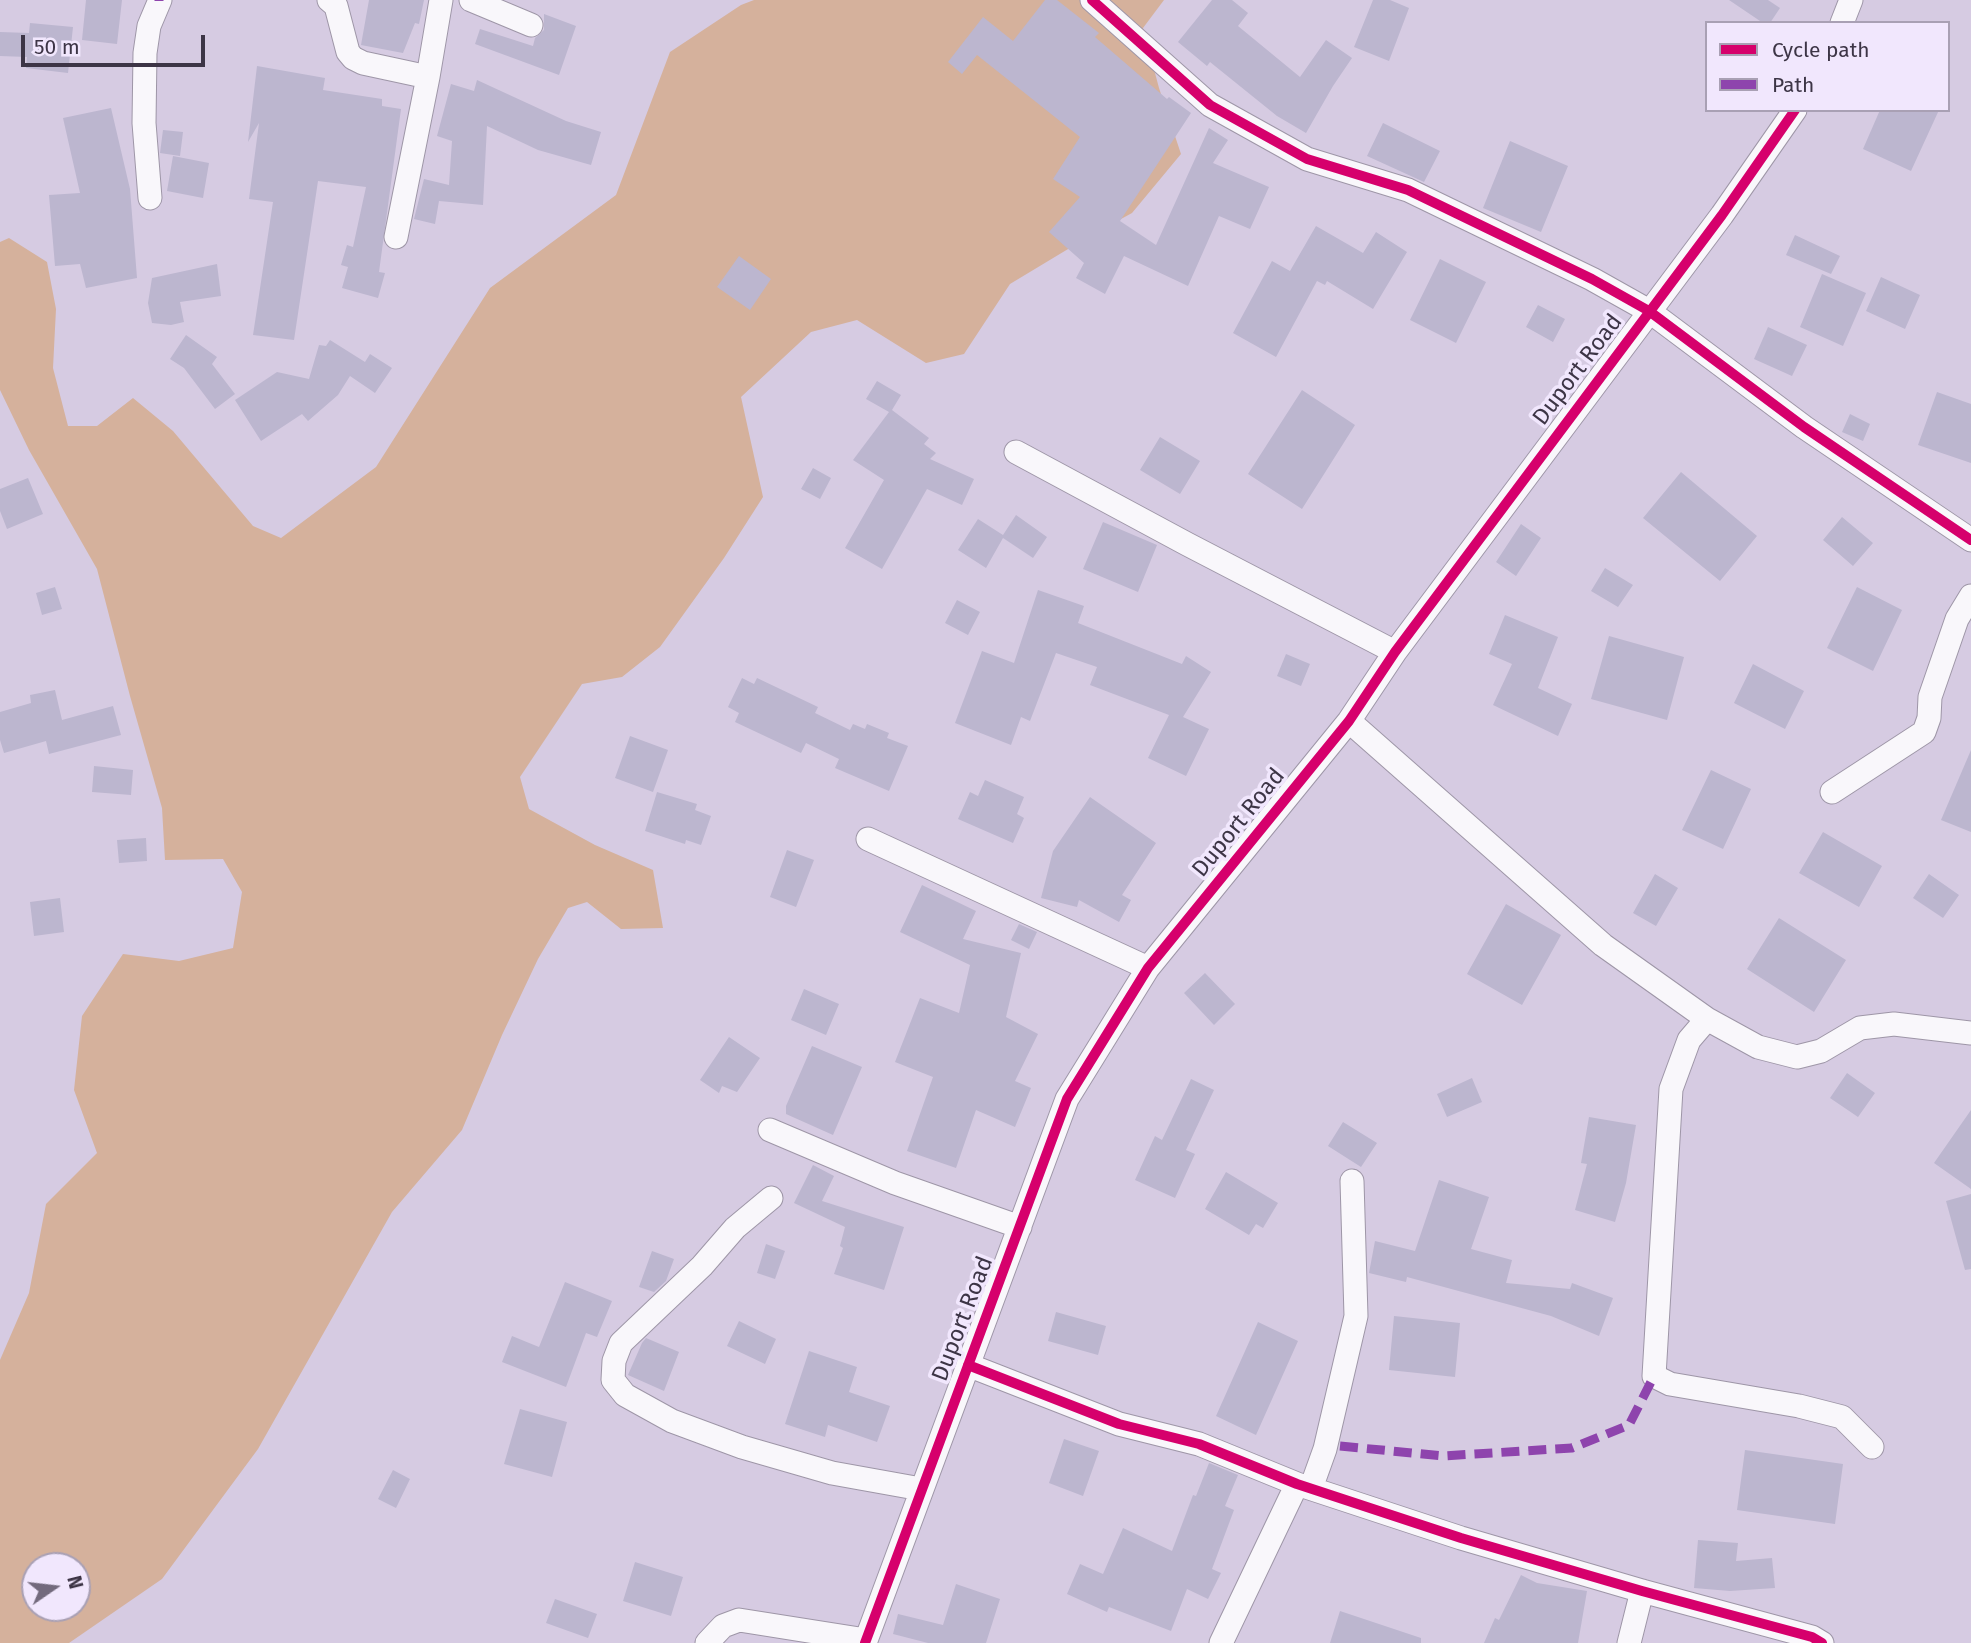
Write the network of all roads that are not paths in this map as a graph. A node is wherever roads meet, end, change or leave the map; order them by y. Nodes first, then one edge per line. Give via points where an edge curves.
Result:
1 (160, 0) edge
2 (329, 0) edge
3 (441, 0) edge
4 (471, 0) edge
5 (1092, 0) edge
6 (1851, 0) edge
7 (1843, 21) edge
8 (531, 25) dead end
9 (428, 77) junction
10 (1794, 112) edge
11 (150, 198) dead end
12 (396, 237) dead end
13 (1648, 311) junction
14 (1016, 452) dead end
15 (1971, 540) edge
16 (1971, 596) edge
17 (1395, 652) junction
18 (1349, 722) junction
19 (1832, 792) dead end
20 (868, 839) dead end
21 (1147, 968) junction
22 (1707, 1019) junction
23 (1971, 1033) edge
24 (770, 1130) dead end
25 (1352, 1181) dead end
26 (771, 1198) dead end
27 (1020, 1227) junction
28 (968, 1365) junction
29 (1872, 1447) dead end
30 (1304, 1486) junction
31 (921, 1489) junction
32 (1642, 1591) junction
33 (865, 1642) edge
34 (707, 1643) edge
35 (1221, 1643) edge
36 (1629, 1643) edge
37 (1822, 1643) edge

1 - 11 street via 149,26 145,53
2 - 9 street via 336,6 353,58
3 - 9 street
4 - 8 street
5 - 13 street via 1210,106 1307,159 1408,190
6 - 7 street
9 - 12 street
10 - 13 street, Duport Road
13 - 15 street via 1804,427
13 - 17 street, Duport Road
14 - 17 street
16 - 19 street via 1957,619 1930,697 1924,733
17 - 18 street, Duport Road
18 - 21 street, Duport Road
18 - 22 street via 1603,945
20 - 21 street
21 - 27 street, Duport Road via 1067,1099
22 - 23 street via 1758,1047 1797,1057 1821,1051 1860,1028 1894,1024
22 - 29 street via 1689,1040 1671,1088 1654,1376 1670,1384 1842,1417
24 - 27 street via 895,1183
25 - 30 street via 1356,1317 1325,1449
26 - 31 street via 621,1343 613,1380 625,1395 672,1421 743,1447 832,1473
27 - 28 street, Duport Road
28 - 30 street via 1119,1424 1199,1444
28 - 31 street, Duport Road
30 - 32 street
30 - 35 street
31 - 33 street, Duport Road
32 - 36 street
32 - 37 street
33 - 34 street via 738,1620 723,1626

